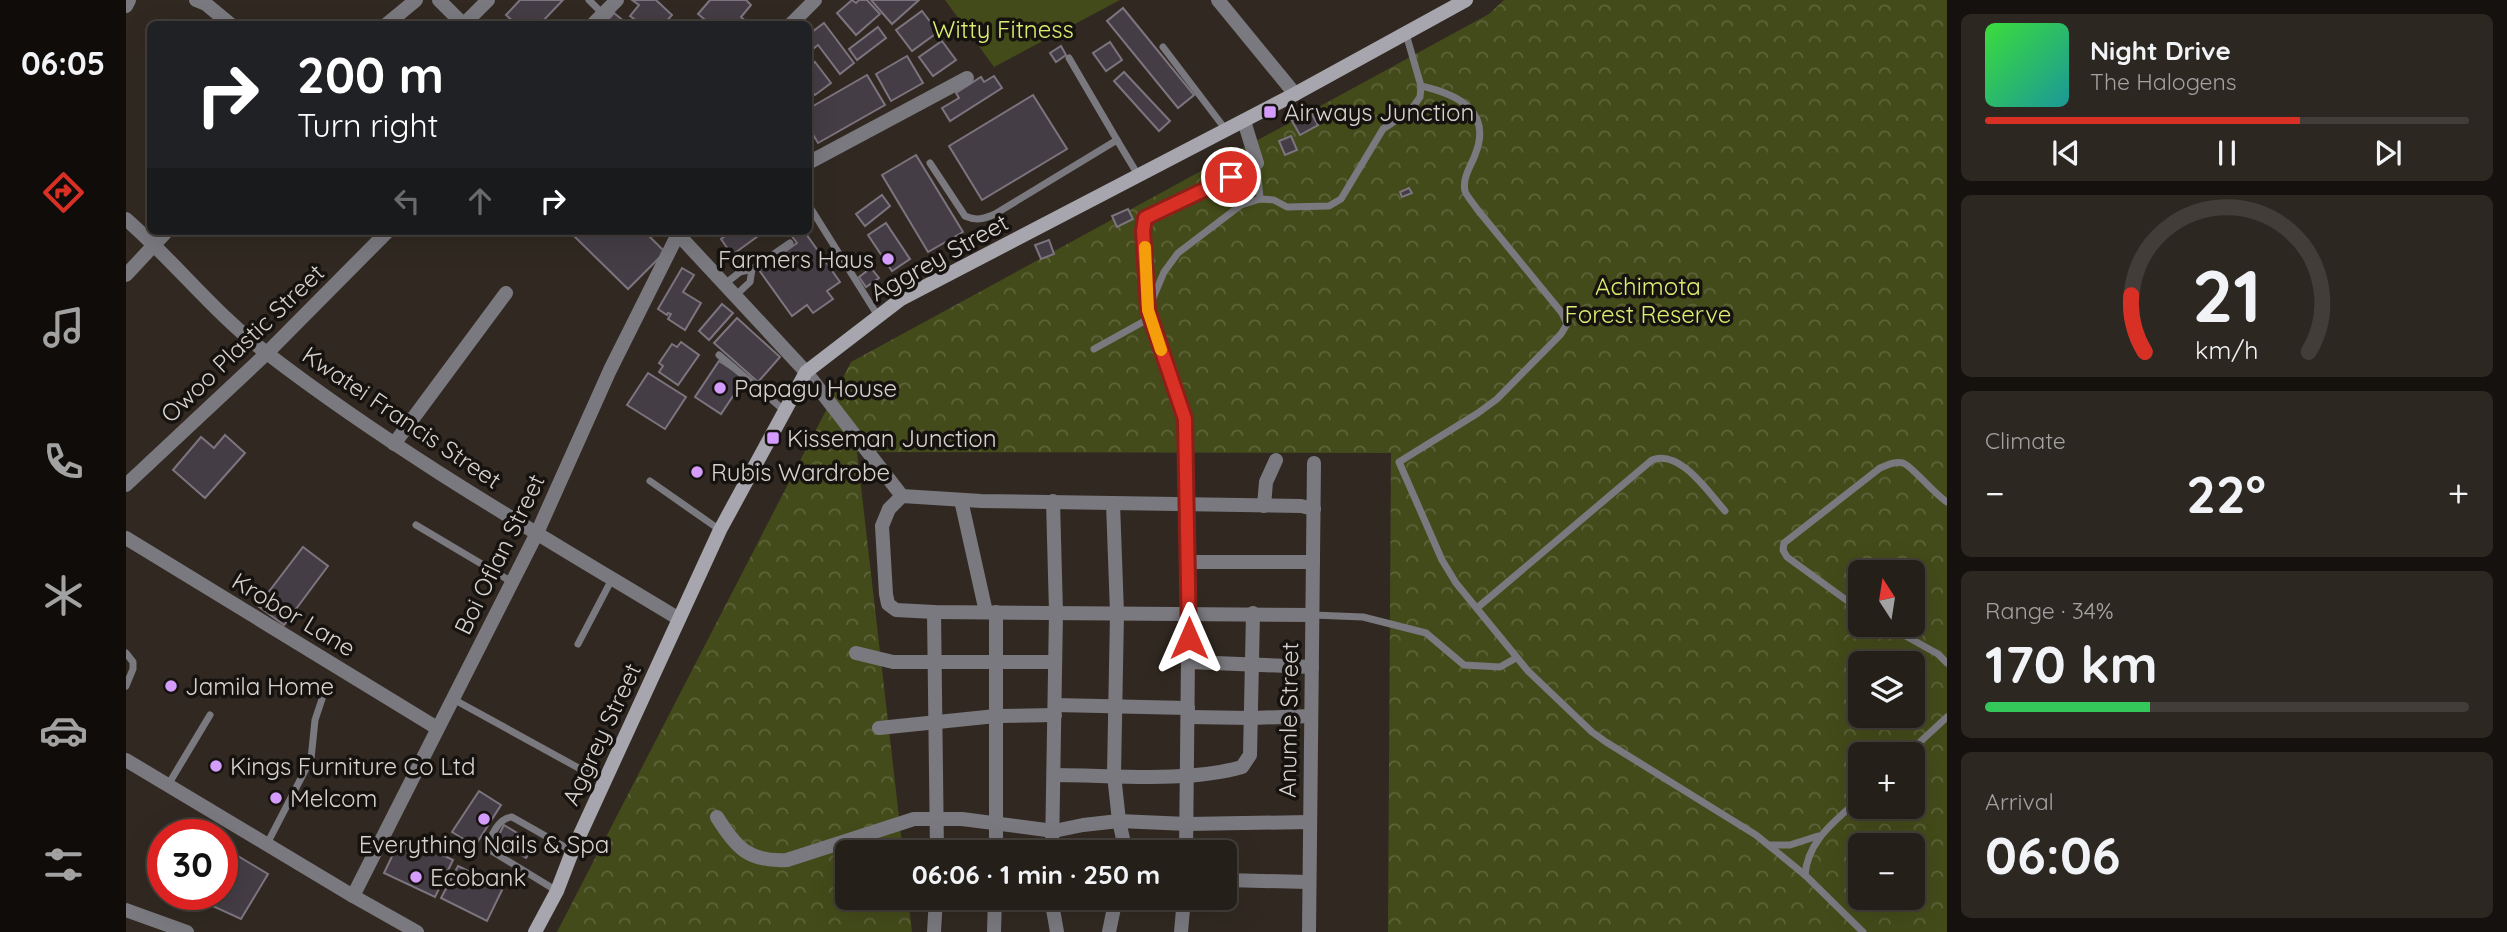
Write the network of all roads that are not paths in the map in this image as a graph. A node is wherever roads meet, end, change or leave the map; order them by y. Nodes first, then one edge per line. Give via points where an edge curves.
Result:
1 (129, 0) edge
2 (196, 0) edge
3 (416, 0) edge
4 (439, 0) edge
5 (488, 0) edge
6 (589, 0) edge
7 (617, 0) edge
8 (815, 0) edge
9 (1218, 0) edge
10 (1466, 0) edge
11 (126, 6) edge
12 (598, 19) edge
13 (226, 21) edge
14 (391, 21) edge
15 (460, 21) edge
16 (466, 21) edge
17 (794, 21) edge
18 (1406, 34) junction
19 (1163, 47) dead end
20 (1069, 58) dead end
21 (967, 78) dead end
22 (1421, 86) junction
23 (1295, 94) junction
24 (1244, 121) junction
25 (1226, 131) junction
26 (1117, 140) junction
27 (812, 161) edge
28 (930, 163) dead end
29 (1257, 163) junction
30 (1138, 177) junction
31 (1260, 199) junction
32 (812, 210) edge
33 (126, 219) edge
34 (163, 235) edge
35 (384, 235) edge
36 (678, 235) edge
37 (682, 235) edge
38 (790, 243) dead end
39 (154, 244) junction
40 (752, 269) junction
41 (126, 275) edge
42 (726, 283) junction
43 (506, 293) dead end
44 (736, 295) junction
45 (1149, 314) junction
46 (878, 316) junction
47 (1094, 349) dead end
48 (267, 354) junction
49 (719, 355) dead end
50 (806, 372) junction
51 (785, 411) junction
52 (394, 444) junction
53 (1276, 460) dead end
54 (1314, 463) dead end
55 (650, 481) dead end
56 (126, 485) edge
57 (902, 496) junction
58 (961, 500) junction
59 (1053, 501) junction
60 (1947, 502) edge
61 (1113, 503) junction
62 (1187, 505) junction
63 (1264, 506) junction
64 (1314, 509) junction
65 (1725, 511) dead end
66 (416, 526) dead end
67 (720, 530) junction
68 (537, 533) junction
69 (126, 538) edge
70 (1189, 562) junction
71 (1313, 562) junction
72 (612, 579) junction
73 (512, 582) junction
74 (1848, 601) edge
75 (1477, 608) junction
76 (934, 612) junction
77 (991, 612) junction
78 (1056, 612) junction
79 (1117, 612) junction
80 (1252, 613) junction
81 (1189, 614) junction
82 (1313, 615) junction
83 (679, 619) junction
84 (1908, 637) edge
85 (578, 644) dead end
86 (126, 653) edge
87 (856, 653) dead end
88 (1516, 658) junction
89 (996, 662) junction
90 (1055, 662) junction
91 (1189, 662) junction
92 (933, 663) junction
93 (1947, 663) edge
94 (1251, 664) junction
95 (1312, 667) junction
96 (327, 684) dead end
97 (126, 686) edge
98 (453, 698) junction
99 (1114, 706) junction
100 (1055, 710) junction
101 (1188, 713) junction
102 (210, 715) dead end
103 (996, 716) junction
104 (1311, 716) junction
105 (1947, 717) edge
106 (1252, 718) junction
107 (935, 722) junction
108 (437, 728) junction
109 (879, 728) dead end
110 (1920, 742) edge
111 (128, 764) edge
112 (1054, 775) junction
113 (1114, 775) junction
114 (1187, 776) junction
115 (604, 782) junction
116 (168, 785) junction
117 (1848, 809) edge
118 (717, 817) dead end
119 (936, 820) junction
120 (1119, 821) junction
121 (997, 822) junction
122 (1309, 822) junction
123 (1187, 824) junction
124 (1054, 831) junction
125 (1819, 836) junction
126 (937, 840) edge
127 (996, 840) edge
128 (1053, 840) edge
129 (1123, 840) edge
130 (1186, 840) edge
131 (267, 844) junction
132 (1769, 845) junction
133 (572, 852) junction
134 (1805, 875) junction
135 (1237, 880) edge
136 (1308, 882) junction
137 (557, 891) junction
138 (353, 896) junction
139 (126, 909) edge
140 (935, 910) edge
141 (995, 910) edge
142 (1053, 910) edge
143 (1114, 910) edge
144 (1183, 910) edge
145 (187, 932) edge
146 (417, 932) edge
147 (535, 932) edge
148 (934, 932) edge
149 (994, 932) edge
150 (1056, 932) edge
151 (1109, 932) edge
152 (1181, 932) edge
153 (1309, 932) edge
154 (1863, 932) edge

1 - 11 street
2 - 13 street
3 - 14 street
4 - 15 street
5 - 16 street
6 - 12 lane
7 - 12 street
8 - 17 street
9 - 23 street
10 - 18 main road, Aggrey Street
18 - 22 lane
18 - 23 main road, Aggrey Street
19 - 25 lane
20 - 26 lane
21 - 27 street
22 - 31 lane via 1411,110 1374,141 1341,199 1329,206 1287,207
22 - 75 lane via 1453,95 1470,108 1480,139 1465,178 1465,192 1567,324 1497,399 1399,462 1432,542
23 - 24 main road, Aggrey Street
24 - 25 main road, Aggrey Street
24 - 29 street
25 - 30 main road, Aggrey Street
26 - 28 lane via 984,219 965,216
26 - 30 lane
29 - 31 lane
29 - 45 street via 1145,218
30 - 46 main road, Aggrey Street via 901,299
31 - 45 lane via 1241,205 1178,253 1164,272
32 - 46 lane
33 - 39 street, Kwatei Francis Street
34 - 39 street
35 - 48 street, Owoo Plastic Street
36 - 68 street, Boi Oflan Street
37 - 42 street
38 - 40 lane
39 - 41 street
39 - 48 street, Kwatei Francis Street
40 - 42 lane
40 - 44 lane via 750,282
42 - 44 street
43 - 52 street
44 - 50 street
45 - 47 lane
45 - 62 street via 1185,419
46 - 50 main road, Aggrey Street
48 - 52 street, Kwatei Francis Street
48 - 56 street, Owoo Plastic Street
49 - 51 lane
50 - 51 main road, Aggrey Street
50 - 57 street
51 - 67 main road, Aggrey Street
52 - 68 street, Kwatei Francis Street
53 - 63 street via 1266,482
54 - 64 street, Anumle Street
55 - 67 lane
57 - 58 street
57 - 76 street via 889,509 882,526 888,604 896,610
58 - 59 street
58 - 77 street
59 - 61 street
59 - 78 street
60 - 74 lane via 1909,467 1893,463 1880,468 1784,543 1787,557
61 - 62 street
61 - 79 street
62 - 63 street
62 - 70 street
63 - 64 street
64 - 71 street, Anumle Street
65 - 75 lane via 1681,464 1670,458 1652,460
66 - 73 lane
67 - 83 main road, Aggrey Street
68 - 72 street, Kwatei Francis Street
68 - 73 street, Boi Oflan Street
69 - 108 street, Krobor Lane
70 - 71 street
70 - 81 street
71 - 82 street, Anumle Street
72 - 83 street, Kwatei Francis Street
72 - 85 lane
73 - 98 street, Boi Oflan Street
75 - 88 lane
76 - 77 street
76 - 92 street
77 - 78 street
77 - 89 street
78 - 79 street
78 - 90 street
79 - 81 street
79 - 99 street
80 - 81 street
80 - 82 street
80 - 94 street
81 - 91 street
82 - 88 lane via 1363,617 1426,633 1464,665 1500,667
82 - 95 street, Anumle Street
83 - 115 main road, Aggrey Street
84 - 93 lane
86 - 97 lane via 133,668
87 - 92 street via 893,662
88 - 132 lane via 1592,732
89 - 90 street
89 - 92 street
89 - 103 street
90 - 100 street
91 - 94 street
91 - 101 street
92 - 107 street
94 - 95 street
94 - 106 street
95 - 104 street, Anumle Street
96 - 131 lane via 315,720 311,759
98 - 108 street, Boi Oflan Street
98 - 115 lane
99 - 100 street
99 - 101 street
99 - 113 street
100 - 103 street
100 - 112 street
101 - 106 street
101 - 114 street
102 - 116 lane
103 - 107 street
103 - 121 street
104 - 106 street
104 - 122 street, Anumle Street
105 - 110 lane
106 - 114 street via 1250,755 1242,767
107 - 109 street
107 - 119 street
108 - 138 street, Boi Oflan Street
111 - 116 street
112 - 113 street
112 - 124 street
113 - 114 street
113 - 120 street
114 - 123 street
115 - 133 main road, Aggrey Street
116 - 131 street
117 - 125 lane
118 - 119 street via 732,841 766,861 787,860 914,819
119 - 121 street
119 - 126 street
120 - 123 street
120 - 124 street
120 - 129 street
121 - 124 street
121 - 127 street
122 - 123 street
122 - 136 street, Anumle Street
123 - 130 street
124 - 128 street
125 - 132 lane via 1790,845
125 - 134 lane
131 - 138 street
132 - 134 lane
133 - 137 main road, Aggrey Street
133 - 137 lane via 512,817 500,822 489,843 490,850
134 - 154 lane
135 - 136 street
136 - 153 street, Anumle Street
137 - 147 main road, Aggrey Street
138 - 146 street
139 - 145 street
140 - 148 street
141 - 149 street
142 - 150 street
143 - 151 street
144 - 152 street

